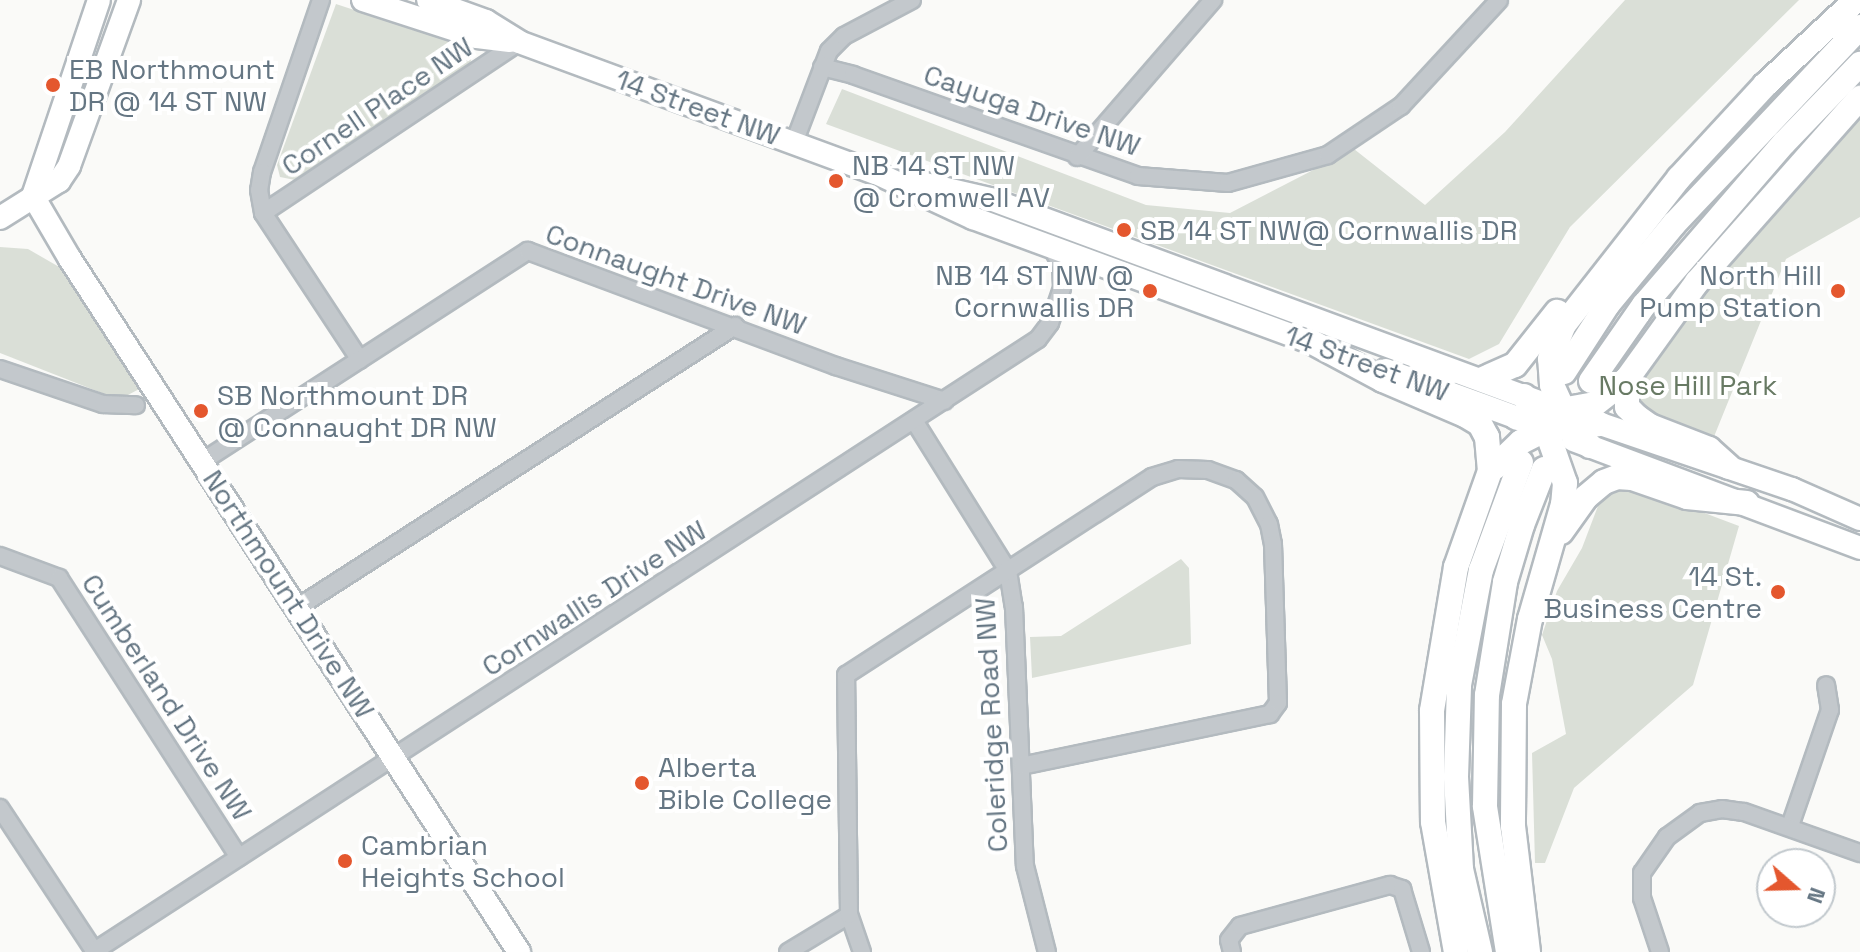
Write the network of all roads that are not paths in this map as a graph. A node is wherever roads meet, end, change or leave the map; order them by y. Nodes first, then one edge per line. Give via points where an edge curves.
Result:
1 (99, 0) edge
2 (129, 0) edge
3 (321, 0) edge
4 (363, 0) edge
5 (428, 0) edge
6 (912, 0) edge
7 (1213, 0) edge
8 (1499, 0) edge
9 (1856, 0) edge
10 (1860, 27) edge
11 (519, 42) junction
12 (1860, 64) edge
13 (822, 67) junction
14 (1860, 98) edge
15 (794, 143) junction
16 (1077, 157) junction
17 (876, 173) junction
18 (1679, 178) junction
19 (33, 196) junction
20 (263, 213) junction
21 (0, 218) edge
22 (1052, 248) junction
23 (735, 326) junction
24 (1312, 342) junction
25 (360, 360) junction
26 (0, 370) edge
27 (1564, 372) dead end
28 (1483, 379) junction
29 (1627, 379) junction
30 (1591, 381) dead end
31 (945, 401) junction
32 (136, 405) dead end
33 (1531, 414) junction
34 (1568, 419) junction
35 (915, 422) junction
36 (1600, 424) joint
37 (1590, 446) junction
38 (203, 461) junction
39 (1729, 467) junction
40 (1490, 471) junction
41 (1747, 503) junction
42 (1860, 519) edge
43 (1553, 544) junction
44 (1860, 548) edge
45 (0, 556) edge
46 (1008, 571) junction
47 (298, 607) junction
48 (1826, 685) dead end
49 (394, 758) junction
50 (1022, 766) junction
51 (0, 808) edge
52 (1790, 826) junction
53 (1860, 853) edge
54 (239, 857) junction
55 (849, 915) junction
56 (94, 952) edge
57 (519, 952) edge
58 (788, 952) edge
59 (862, 952) edge
60 (1047, 952) edge
61 (1232, 952) edge
62 (1421, 952) edge
63 (1456, 952) edge
64 (1480, 952) edge
65 (1508, 952) edge
66 (1528, 952) edge
67 (1660, 952) edge

1 - 19 main road
2 - 19 main road via 69,166 59,181
3 - 20 street via 262,172
4 - 11 main road, 14 Street NW via 477,37
5 - 11 main road, 14 Street NW via 486,21
6 - 13 street via 844,36
7 - 16 street
8 - 16 street, Cayuga Drive NW via 1401,106 1328,155 1228,183 1138,176
9 - 18 main road via 1765,85
10 - 27 main road via 1655,246 1608,304
11 - 15 main road, 14 Street NW
11 - 20 street, Cornell Place NW
12 - 30 main road via 1644,305
13 - 15 street
13 - 16 street, Cayuga Drive NW
14 - 29 main road via 1697,282
15 - 17 main road, 14 Street NW
17 - 22 main road, 14 Street NW
17 - 28 main road, 14 Street NW via 990,199
18 - 28 main road via 1657,191 1600,253 1515,365
18 - 34 main road via 1575,307 1555,342 1552,385
19 - 21 main road
19 - 38 main road, Northmount Drive NW
20 - 25 street
22 - 24 main road, 14 Street NW
22 - 31 street, Cornwallis Drive NW via 1061,265 1062,288 1050,323 1038,339
23 - 25 street, Connaught Drive NW via 528,251
23 - 31 street, Connaught Drive NW
23 - 47 street
24 - 33 main road, 14 Street NW
24 - 40 main road via 1480,424 1491,453
25 - 38 street, Connaught Drive NW
26 - 32 street via 103,404
28 - 33 main road, 14 Street NW
29 - 34 main road
29 - 39 main road via 1627,407 1637,417 1709,449
31 - 35 street, Cornwallis Drive NW
33 - 34 main road
33 - 34 main road, 14 Street NW
33 - 37 main road, 14 Street NW
33 - 40 main road via 1521,442
33 - 43 main road via 1565,483
34 - 36 main road
34 - 37 main road
35 - 46 street, Coleridge Road NW
35 - 49 street, Cornwallis Drive NW
36 - 39 main road
37 - 41 main road, 14 Street NW
38 - 47 main road, Northmount Drive NW
39 - 42 main road
40 - 63 main road via 1456,567 1432,711 1433,822
41 - 43 main road via 1687,497 1617,477 1586,497
41 - 44 main road, 14 Street NW
43 - 66 main road via 1530,619 1514,704 1513,826
45 - 54 street, Cumberland Drive NW via 59,578
46 - 50 street, Coleridge Road NW
46 - 50 street via 1152,477 1178,469 1208,470 1236,480 1255,497 1273,544 1278,703 1270,714
46 - 55 street via 846,675
47 - 49 main road, Northmount Drive NW
48 - 52 street via 1830,710
49 - 54 street, Cornwallis Drive NW
49 - 57 main road, Northmount Drive NW
50 - 60 street, Coleridge Road NW via 1025,866
51 - 56 street
52 - 53 street
52 - 67 street via 1722,809 1700,813 1667,837 1642,873 1642,898
54 - 56 street, Cornwallis Drive NW
55 - 58 street
55 - 59 street
61 - 62 street via 1229,940 1240,926 1390,885 1402,889
64 - 65 main road via 1461,869 1459,685 1481,570 1532,466 1505,582 1487,695 1485,806

